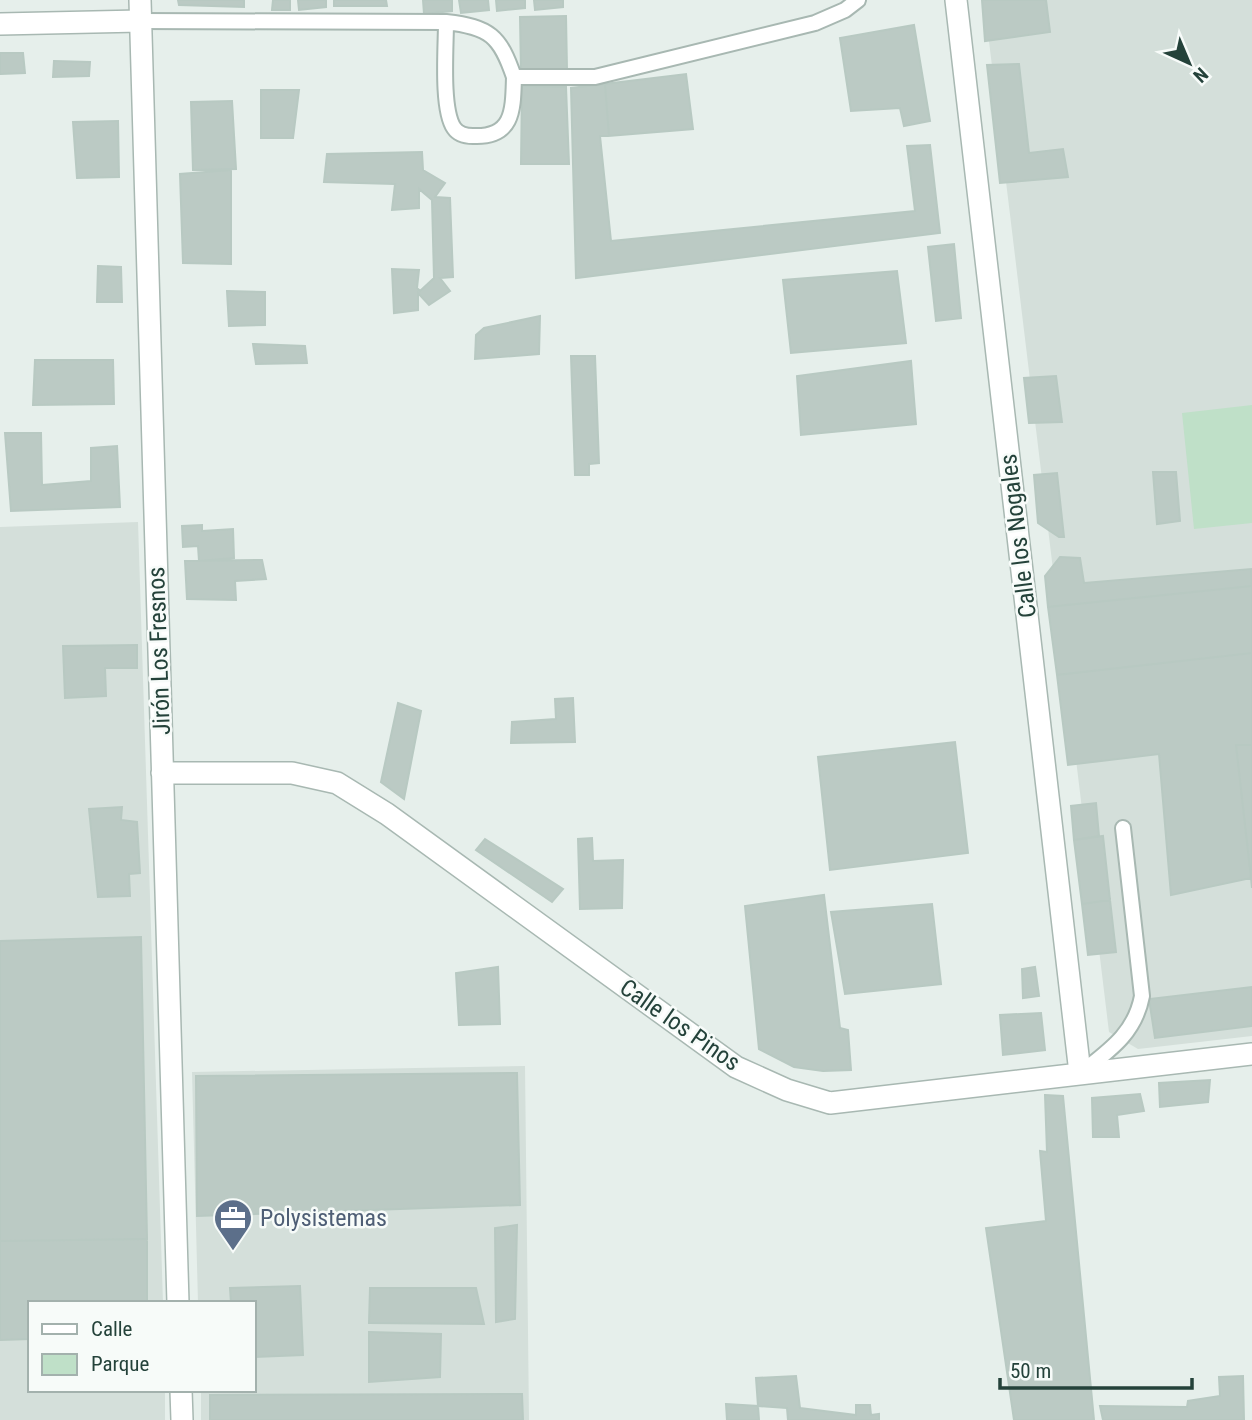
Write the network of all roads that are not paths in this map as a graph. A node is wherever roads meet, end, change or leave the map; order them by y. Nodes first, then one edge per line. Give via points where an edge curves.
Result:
1 (858, 0) edge
2 (956, 0) edge
3 (140, 10) edge
4 (446, 22) junction
5 (0, 24) edge
6 (514, 77) junction
7 (162, 773) junction
8 (1123, 828) dead end
9 (1252, 1054) edge
10 (1080, 1073) junction
11 (178, 1301) edge
12 (181, 1392) edge
13 (181, 1420) edge

1 - 6 lane via 815,23 595,77
2 - 10 street, Calle los Nogales
3 - 4 lane
3 - 5 street
3 - 7 street, Jirón Los Fresnos
4 - 6 lane via 486,30 504,47
4 - 6 lane via 448,115 455,131 486,137 503,128 513,112
7 - 10 street, Calle los Pinos via 292,773 337,783 387,814 736,1067 787,1090 830,1103
7 - 11 street, Jirón Los Fresnos
8 - 10 lane via 1142,996 1129,1030 1115,1047
9 - 10 street, Calle los Pinos
12 - 13 street

